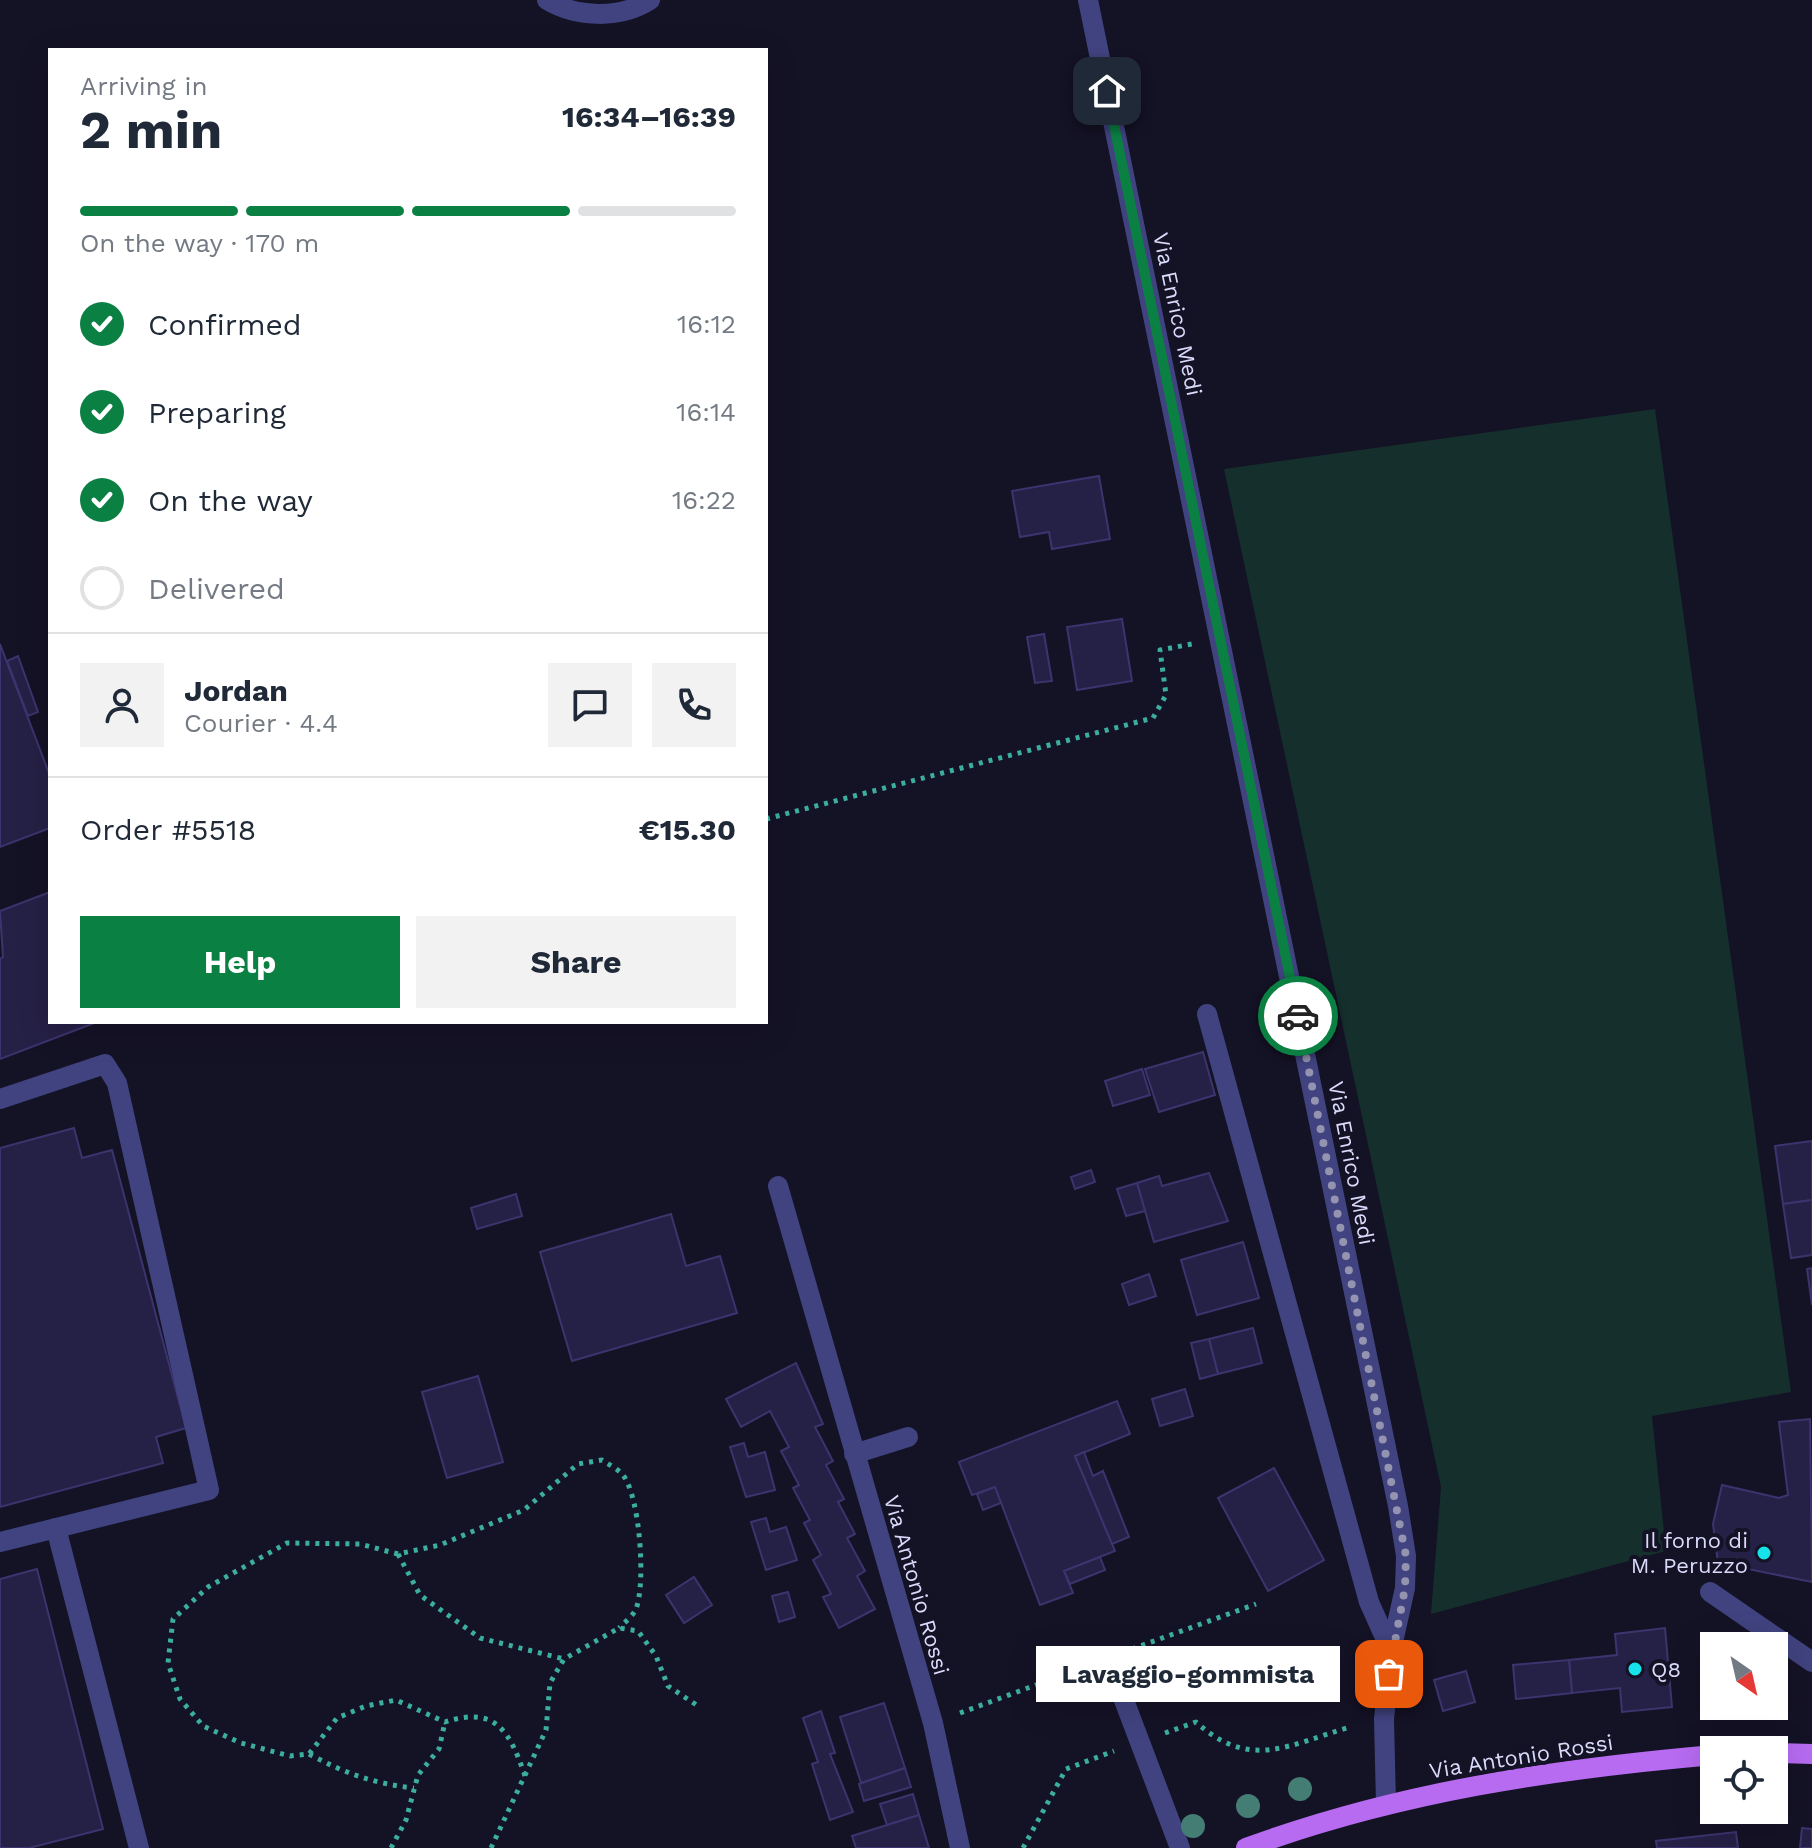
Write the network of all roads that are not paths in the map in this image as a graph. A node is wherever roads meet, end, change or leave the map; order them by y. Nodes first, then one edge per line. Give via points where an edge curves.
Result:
1 (547, 0) edge
2 (650, 0) edge
3 (1088, 0) edge
4 (1207, 1014) dead end
5 (0, 1099) edge
6 (778, 1186) dead end
7 (908, 1437) dead end
8 (854, 1454) junction
9 (56, 1528) junction
10 (0, 1542) edge
11 (1710, 1592) dead end
12 (1391, 1651) junction
13 (1108, 1658) dead end
14 (1812, 1662) edge
15 (1788, 1753) edge
16 (1812, 1754) edge
17 (1700, 1757) edge
18 (1386, 1804) junction
19 (139, 1848) edge
20 (960, 1848) edge
21 (1180, 1848) edge
22 (1246, 1848) edge

1 - 2 street via 562,9 597,14 635,9
3 - 12 street, Via Enrico Medi via 1398,1506 1405,1588
4 - 12 street via 1369,1602
5 - 9 street via 105,1064 117,1083 209,1490
6 - 8 street, Via Antonio Rossi
7 - 8 street
8 - 20 street, Via Antonio Rossi via 933,1723
9 - 10 street
9 - 19 street
11 - 14 street
12 - 18 street, Via Enrico Medi via 1384,1719
13 - 21 street
15 - 16 main road
17 - 18 main road, Via Antonio Rossi via 1512,1777
18 - 22 main road, Via Antonio Rossi

